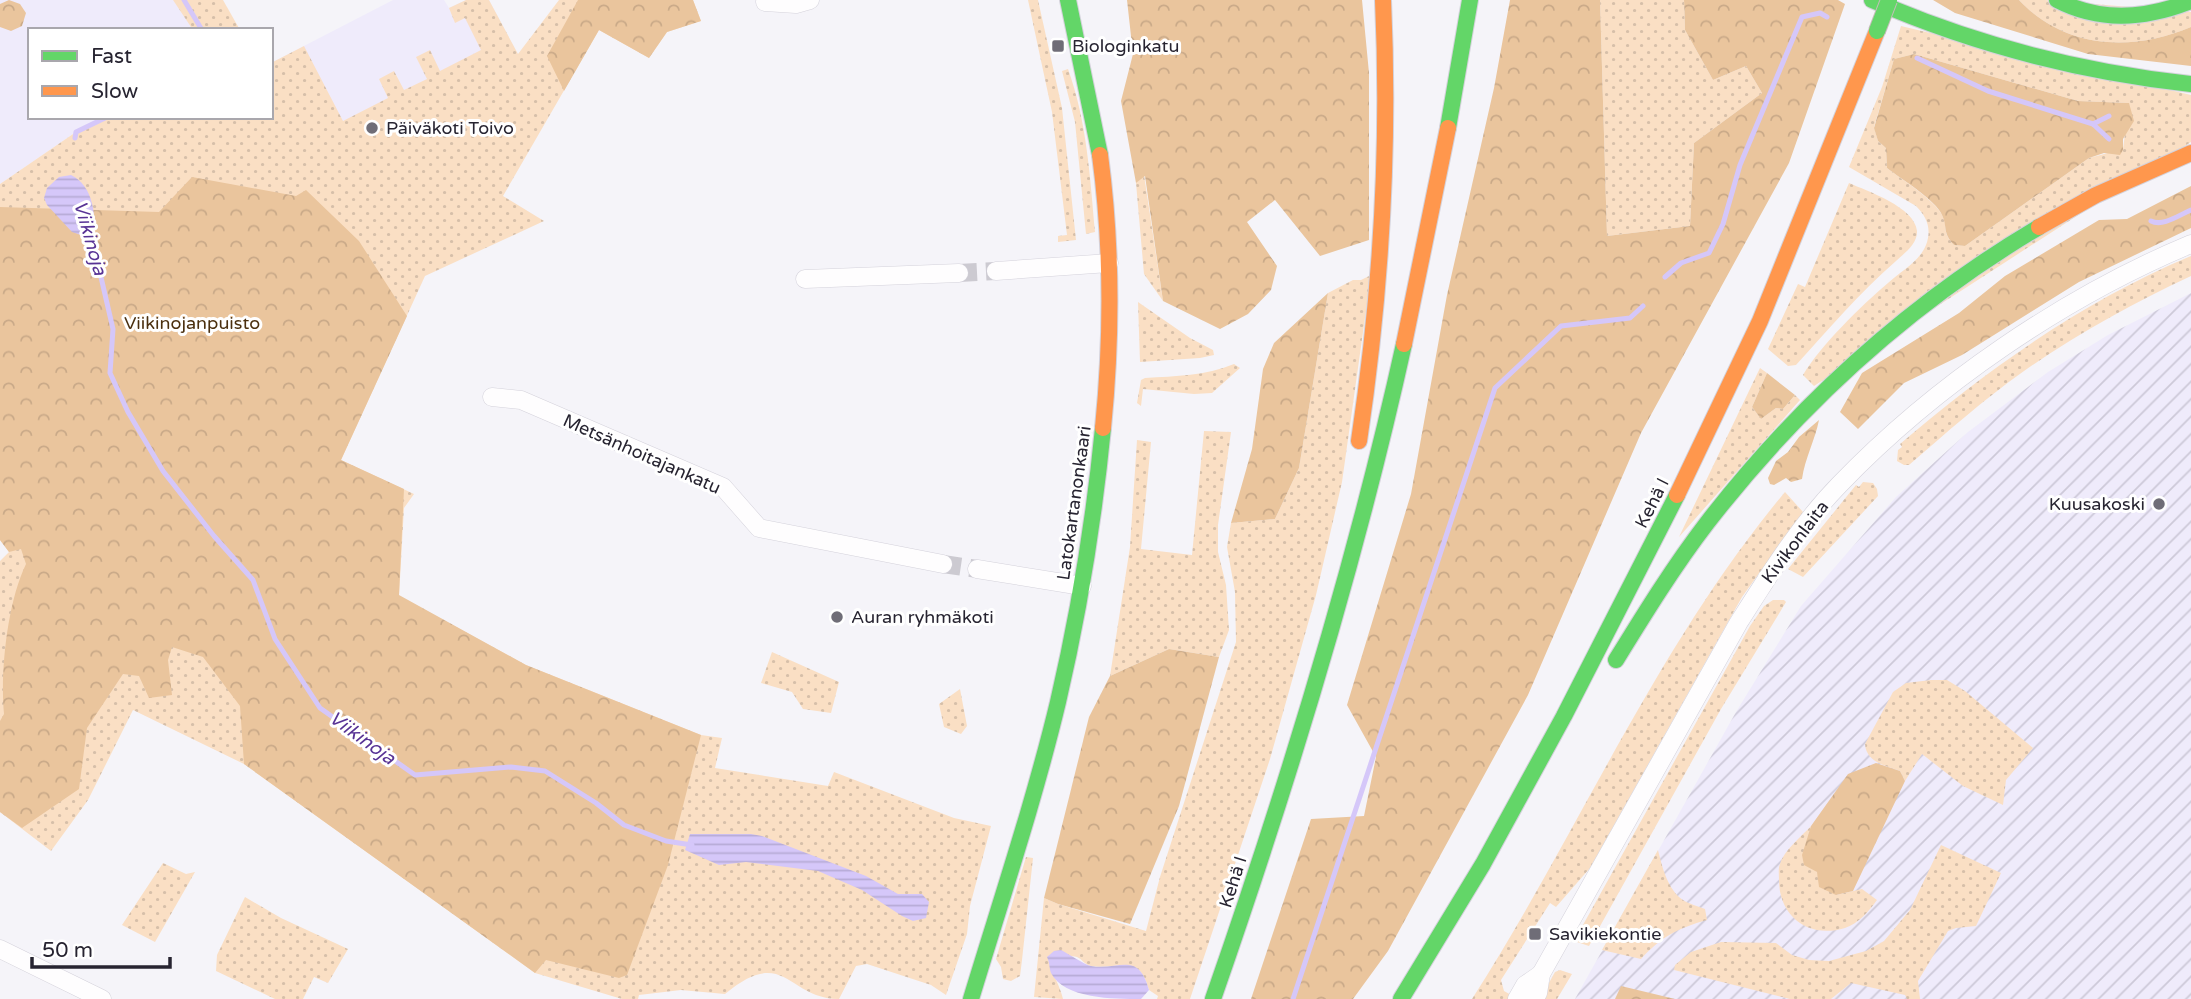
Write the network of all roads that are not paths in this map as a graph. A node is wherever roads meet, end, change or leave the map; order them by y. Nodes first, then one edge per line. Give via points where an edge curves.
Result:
1 (810, 0) edge
2 (1068, 0) edge
3 (1383, 0) edge
4 (1470, 0) edge
5 (1872, 0) edge
6 (1880, 0) edge
7 (1888, 0) edge
8 (2057, 0) edge
9 (2191, 1) edge
10 (765, 2) dead end
11 (1877, 31) junction
12 (2191, 84) edge
13 (2191, 153) edge
14 (2191, 244) edge
15 (1109, 263) junction
16 (996, 271) tunnel mouth
17 (959, 273) tunnel mouth
18 (805, 279) dead end
19 (492, 397) dead end
20 (1356, 460) dead end
21 (1344, 526) dead end
22 (943, 564) tunnel mouth
23 (977, 569) tunnel mouth
24 (1083, 586) junction
25 (1340, 603) junction
26 (1608, 676) dead end
27 (1580, 722) dead end
28 (1483, 864) junction
29 (0, 949) edge
30 (1541, 974) junction
31 (102, 999) edge
32 (971, 999) edge
33 (1213, 999) edge
34 (1401, 999) edge
35 (1517, 999) edge
36 (1534, 999) edge

1 - 10 street
2 - 15 main road, Latokartanonkaari via 1093,109
3 - 20 main road via 1388,83 1384,246
4 - 25 main road, Kehä I via 1414,296
5 - 12 main road via 1989,46 2139,79
6 - 11 main road, bridge
7 - 11 main road, Kehä I, bridge
8 - 9 main road via 2124,17 2169,10
11 - 28 main road, Kehä I via 1760,321 1691,469
13 - 26 main road via 2113,187 2018,239 1940,291 1848,365 1792,420 1715,511 1642,616
14 - 30 street, Kivikonlaita via 2100,287 2032,328 1924,408 1837,486 1769,575 1740,622
15 - 16 street
15 - 24 main road, Latokartanonkaari via 1107,392
17 - 18 street
19 - 22 street, Metsänhoitajankatu via 522,400 723,487 759,528
21 - 25 main road
23 - 24 street
24 - 32 main road, Latokartanonkaari via 1040,774
25 - 33 main road, Kehä I
27 - 28 main road
28 - 34 main road, Kehä I
29 - 31 street
30 - 35 street, Kivikonlaita via 1525,985
30 - 36 street, Kivikonlaita

